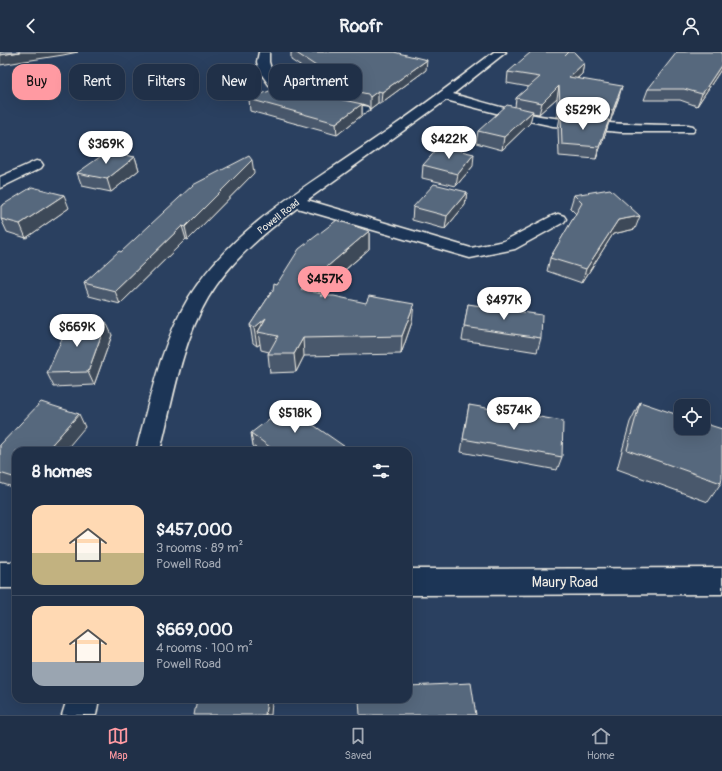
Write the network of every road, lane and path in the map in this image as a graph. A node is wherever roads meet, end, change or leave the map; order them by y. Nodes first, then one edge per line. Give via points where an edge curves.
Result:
1 (264, 52) edge
2 (500, 52) edge
3 (443, 96) junction
4 (363, 110) edge
5 (688, 129) dead end
6 (36, 165) dead end
7 (0, 183) edge
8 (295, 202) junction
9 (558, 219) dead end
10 (149, 447) edge
11 (0, 575) edge
12 (12, 575) edge
13 (722, 581) edge
14 (412, 582) edge
15 (82, 703) edge
16 (79, 715) edge

1 - 4 street via 263,62 273,82 307,98
2 - 3 street, Powell Road
3 - 5 street via 553,122 622,129
3 - 8 street, Powell Road
6 - 7 street
8 - 9 street via 470,253 509,245
8 - 10 street, Powell Road via 234,252 215,273 198,298 173,360
11 - 12 street
13 - 14 street, Maury Road
15 - 16 street

